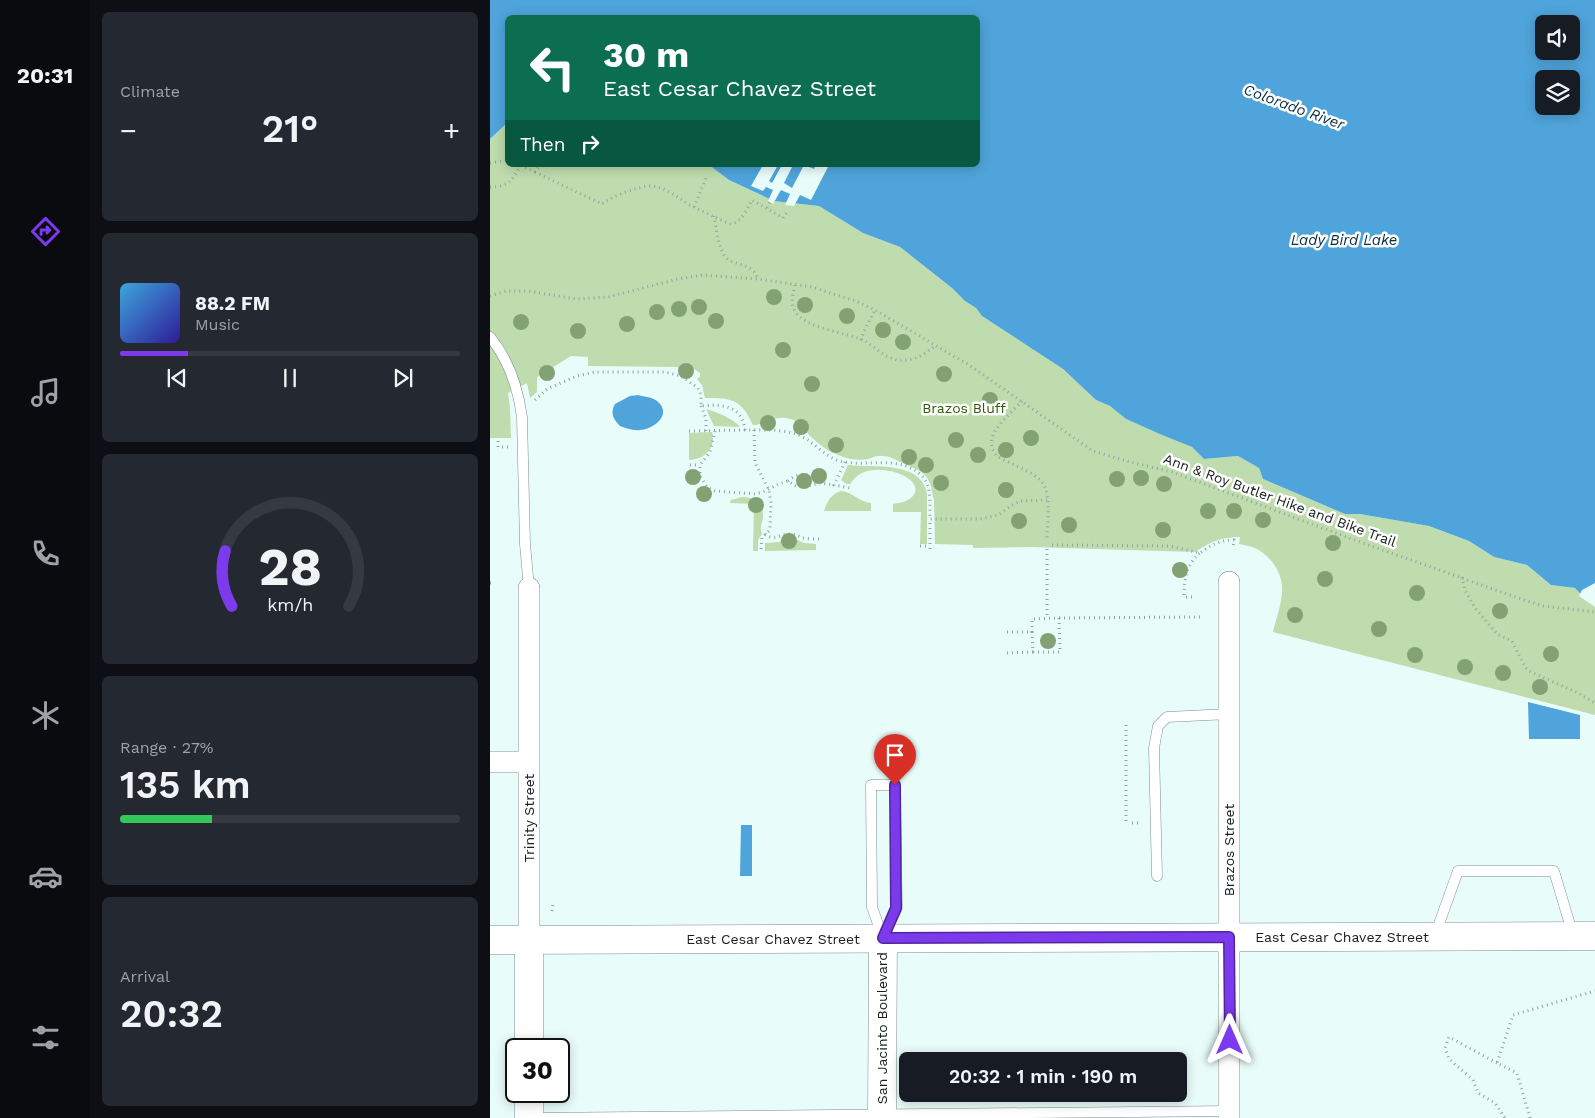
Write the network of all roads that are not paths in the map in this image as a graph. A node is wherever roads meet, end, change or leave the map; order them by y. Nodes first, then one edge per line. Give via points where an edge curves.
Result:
1 (490, 337) edge
2 (1229, 582) dead end
3 (529, 588) joint
4 (1229, 714) junction
5 (490, 762) edge
6 (529, 762) junction
7 (1157, 876) dead end
8 (1584, 936) edge
9 (1229, 937) junction
10 (1434, 937) junction
11 (883, 938) junction
12 (490, 940) edge
13 (529, 940) junction
14 (529, 1038) edge
15 (530, 1103) edge
16 (1229, 1115) edge
17 (882, 1116) edge
18 (531, 1118) edge

1 - 3 lane via 506,360 522,417
2 - 4 street, Brazos Street
3 - 6 street, Trinity Street
4 - 7 lane via 1167,717 1158,726 1154,748
4 - 9 street, Brazos Street
5 - 6 street
6 - 13 street, Trinity Street
8 - 10 main road, East Cesar Chavez Street
8 - 10 lane via 1554,871 1458,871
9 - 10 main road, East Cesar Chavez Street
9 - 11 main road, East Cesar Chavez Street
9 - 16 street, Brazos Street
11 - 11 lane, San Jacinto Boulevard via 872,906 872,785 895,785 896,908
11 - 13 main road, East Cesar Chavez Street
11 - 17 main road, San Jacinto Boulevard
12 - 13 main road, East Cesar Chavez Street
13 - 14 main road, Trinity Street
15 - 18 main road
16 - 17 lane
17 - 18 lane

